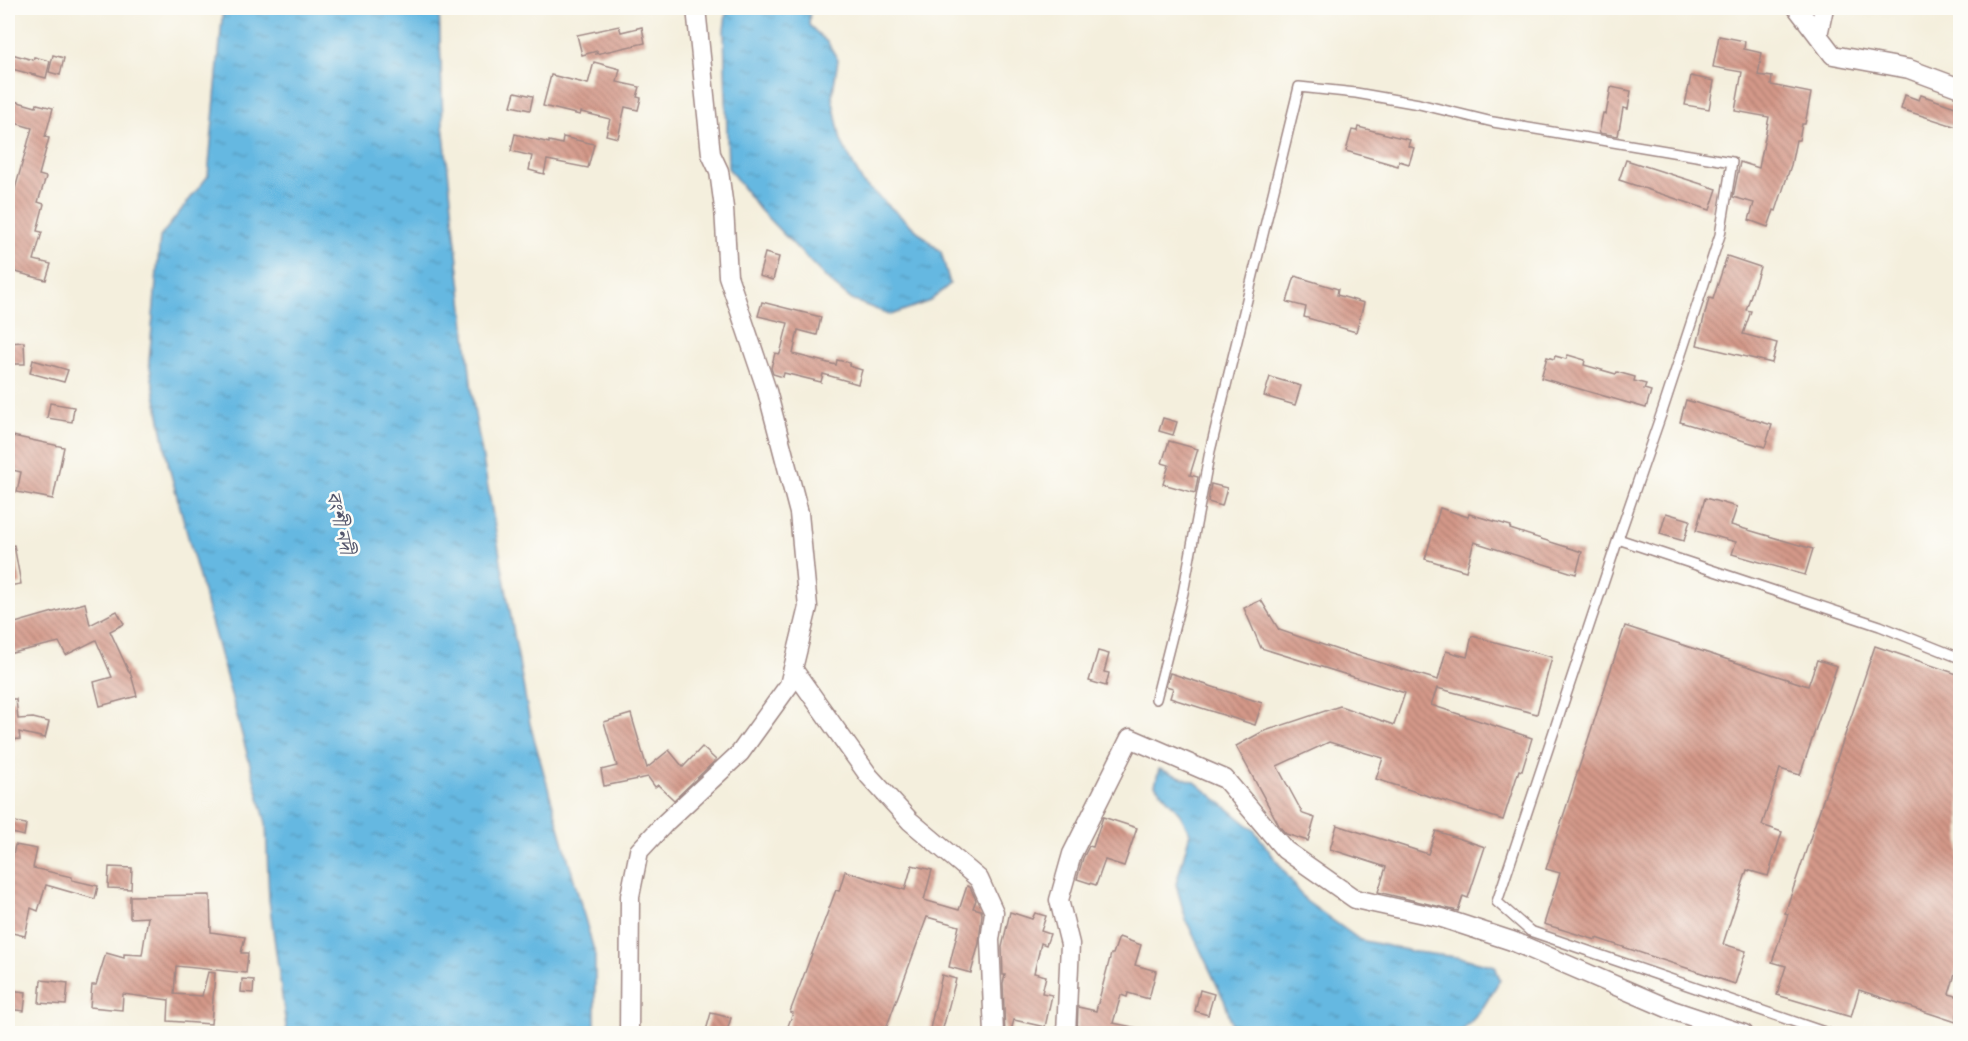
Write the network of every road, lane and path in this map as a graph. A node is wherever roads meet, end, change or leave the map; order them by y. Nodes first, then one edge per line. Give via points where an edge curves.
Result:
1 (696, 8) edge
2 (1797, 8) edge
3 (1824, 8) edge
4 (1818, 35) junction
5 (1960, 88) edge
6 (1618, 539) junction
7 (1960, 658) edge
8 (793, 669) junction
9 (1156, 699) dead end
10 (629, 1034) edge
11 (994, 1034) edge
12 (1066, 1034) edge
13 (1744, 1034) edge
14 (1830, 1034) edge

1 - 8 street via 711,154 719,171 724,208 728,276 767,391 799,513 808,607
2 - 4 street
3 - 4 street
4 - 5 street via 1833,55 1909,69
6 - 7 lane via 1880,626
6 - 9 lane via 1719,235 1732,162 1493,122 1387,98 1299,87 1210,451 1183,593
6 - 14 lane via 1497,902 1530,931
8 - 10 street via 789,685 740,753 639,851 630,896
8 - 11 street via 869,776 910,821 979,879 994,912 990,940
12 - 13 street via 1070,944 1059,900 1072,854 1130,738 1225,779 1285,850 1355,898 1442,918 1512,941 1672,1010

